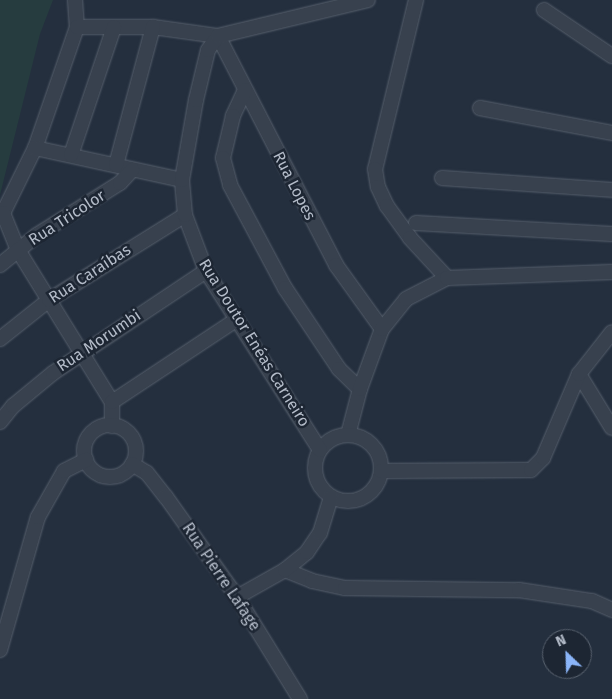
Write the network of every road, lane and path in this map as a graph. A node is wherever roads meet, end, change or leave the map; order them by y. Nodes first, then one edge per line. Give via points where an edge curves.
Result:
1 (75, 0) edge
2 (368, 0) edge
3 (416, 0) edge
4 (544, 10) dead end
5 (77, 27) junction
6 (114, 27) junction
7 (154, 27) junction
8 (218, 36) junction
9 (612, 56) edge
10 (245, 90) junction
11 (480, 108) dead end
12 (612, 133) edge
13 (35, 148) junction
14 (70, 155) junction
15 (116, 164) junction
16 (132, 170) junction
17 (442, 178) dead end
18 (182, 180) junction
19 (612, 190) edge
20 (185, 215) junction
21 (416, 223) dead end
22 (612, 234) edge
23 (18, 250) junction
24 (0, 265) edge
25 (206, 271) junction
26 (612, 272) edge
27 (447, 278) junction
28 (49, 300) junction
29 (236, 320) junction
30 (382, 329) junction
31 (612, 332) edge
32 (0, 338) edge
33 (80, 353) junction
34 (579, 374) junction
35 (360, 389) junction
36 (112, 402) junction
37 (0, 422) edge
38 (112, 426) junction
39 (612, 428) edge
40 (348, 435) junction
41 (320, 450) junction
42 (86, 460) junction
43 (132, 464) junction
44 (381, 471) junction
45 (331, 497) junction
46 (285, 570) junction
47 (237, 597) junction
48 (612, 610) edge
49 (0, 650) edge
50 (300, 699) edge

1 - 5 street
2 - 8 street
3 - 27 street via 375,169 387,206 410,238
4 - 9 street
5 - 6 street
5 - 13 street
6 - 7 street
6 - 14 street
7 - 8 street
7 - 15 street
8 - 10 street, Rua Lopes
8 - 18 street, Rua Doutor Enéas Carneiro via 208,50
10 - 30 street, Rua Lopes via 336,265
10 - 35 street via 233,116 223,158 230,185 301,312 338,369
11 - 12 street
13 - 14 street
13 - 23 street via 3,209
14 - 15 street
15 - 16 street
16 - 18 street
16 - 23 street, Rua Tricolor via 120,183
17 - 19 street
18 - 20 street, Rua Doutor Enéas Carneiro
20 - 25 street, Rua Doutor Enéas Carneiro
20 - 28 street, Rua Caraíbas
21 - 22 street
23 - 24 street, Rua Tricolor
23 - 28 street
25 - 29 street, Rua Doutor Enéas Carneiro
25 - 33 street, Rua Morumbi
26 - 27 street
27 - 30 street via 406,299
28 - 32 street, Rua Caraíbas
28 - 33 street
29 - 36 street
29 - 41 street, Rua Doutor Enéas Carneiro
30 - 35 street
31 - 34 street
33 - 36 street
33 - 37 street, Rua Morumbi via 32,389
34 - 39 street
34 - 44 street via 543,458 531,470
35 - 40 street
36 - 38 street
38 - 42 street via 104,426 90,436 85,443
38 - 43 street via 121,428 133,440 136,448
40 - 41 street via 332,439
40 - 44 street via 364,439 376,450
41 - 45 street via 315,460 317,481
42 - 43 street via 96,473 103,476 120,475
42 - 49 street via 64,471 38,517
43 - 47 street, Rua Pierre Lafage via 156,483
44 - 45 street via 378,482 363,497 342,501
45 - 46 street via 320,533 307,552
46 - 47 street
46 - 48 street via 312,581 345,588 519,590 583,599
47 - 50 street, Rua Pierre Lafage

